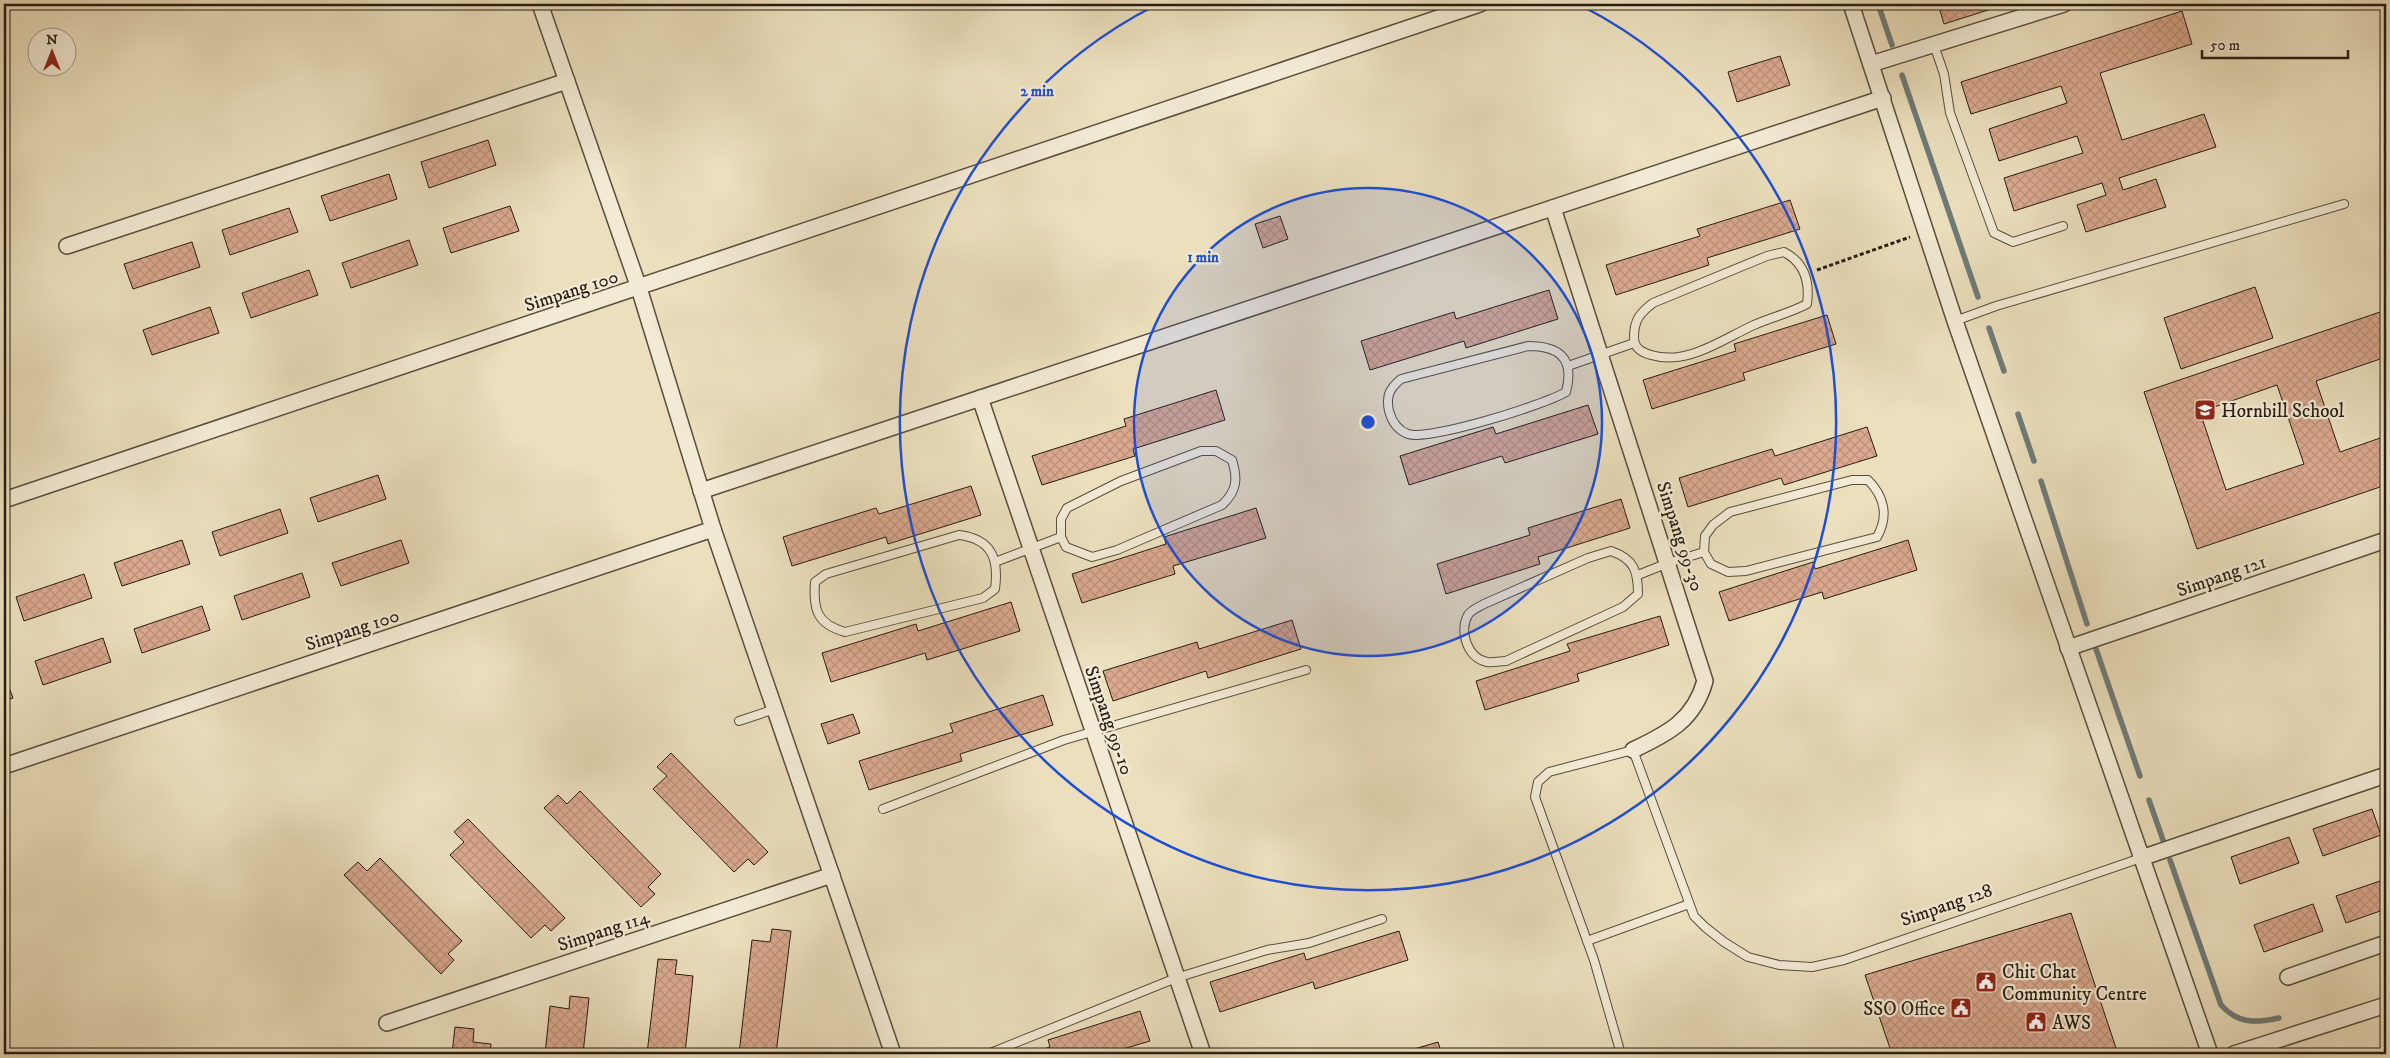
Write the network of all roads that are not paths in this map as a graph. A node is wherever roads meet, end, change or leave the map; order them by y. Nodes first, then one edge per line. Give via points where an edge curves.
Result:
1 (540, 4) edge
2 (1480, 4) edge
3 (1851, 4) edge
4 (2064, 4) edge
5 (1934, 45) junction
6 (1871, 64) junction
7 (567, 81) junction
8 (1883, 98) junction
9 (2344, 204) dead end
10 (1553, 208) junction
11 (2063, 226) dead end
12 (67, 246) dead end
13 (639, 288) junction
14 (1955, 321) junction
15 (1634, 343) junction
16 (1600, 354) junction
17 (1568, 366) junction
18 (980, 398) junction
19 (701, 491) junction
20 (4, 500) edge
21 (713, 529) junction
22 (1061, 537) junction
23 (2386, 540) edge
24 (1030, 550) junction
25 (1704, 552) junction
26 (995, 562) junction
27 (1668, 562) junction
28 (1638, 575) junction
29 (2068, 648) junction
30 (1306, 670) dead end
31 (774, 709) junction
32 (739, 721) dead end
33 (1093, 731) junction
34 (1633, 750) junction
35 (4, 766) edge
36 (2386, 775) edge
37 (883, 808) dead end
38 (2141, 858) junction
39 (832, 875) junction
40 (1689, 904) junction
41 (1382, 919) dead end
42 (1588, 941) junction
43 (2386, 943) edge
44 (2288, 977) dead end
45 (1176, 978) junction
46 (2386, 1005) edge
47 (387, 1023) dead end
48 (893, 1054) edge
49 (988, 1054) edge
50 (1203, 1054) edge
51 (1621, 1054) edge
52 (2210, 1054) edge
53 (2234, 1054) edge

1 - 7 street
2 - 13 street, Simpang 100
3 - 6 street
4 - 5 street
5 - 6 street
5 - 11 lane via 1944,74 1950,114 1994,233 2013,242
6 - 8 street
7 - 12 street
7 - 13 street
8 - 10 street
8 - 14 street
9 - 14 lane via 1996,306
10 - 16 street, Simpang 99-30
10 - 18 street
13 - 19 street
13 - 20 street, Simpang 100
14 - 29 street
15 - 15 lane via 1634,326 1639,314 1653,303 1784,252 1797,259 1804,272 1809,288 1807,304 1708,348 1664,359 1641,352
15 - 16 lane
16 - 17 lane
16 - 27 street, Simpang 99-30
17 - 17 lane via 1566,392 1554,399 1428,434 1409,435 1397,429 1387,402 1390,388 1401,379 1528,346 1545,346 1562,354
18 - 19 street
18 - 24 street, Simpang 99-10
19 - 21 street
21 - 31 street
21 - 35 street, Simpang 100
22 - 22 lane via 1061,519 1067,508 1121,481 1202,451 1216,451 1232,460 1237,475 1233,495 1222,505 1118,550 1092,557 1066,547
22 - 24 lane
23 - 29 street, Simpang 121
24 - 26 lane
24 - 33 street, Simpang 99-10
25 - 25 lane via 1705,536 1730,512 1852,480 1868,480 1878,490 1884,508 1883,526 1878,537 1746,571 1728,572 1711,564
25 - 27 lane
26 - 26 lane via 995,589 983,598 845,632 827,626 817,612 815,582 826,574 863,562 960,535 974,537 989,548
27 - 28 lane
27 - 34 street, Simpang 99-30 via 1705,680 1700,697 1687,717 1655,740
28 - 28 lane via 1638,594 1623,608 1506,661 1486,662 1473,654 1464,638 1464,623 1469,613 1610,550 1625,556
29 - 38 street
30 - 33 lane
31 - 32 lane
31 - 39 street
33 - 37 lane
33 - 45 street, Simpang 99-10
34 - 40 lane, Simpang 128
34 - 42 lane, Simpang 99-30 via 1549,772 1538,782 1535,797
36 - 38 street, Simpang 128
38 - 40 lane, Simpang 128 via 1844,960 1812,967 1779,965 1748,957 1705,927 1694,916
38 - 52 street
39 - 47 street, Simpang 114
39 - 48 street
40 - 42 lane
41 - 45 lane via 1309,943 1267,950
42 - 51 lane
43 - 44 street
45 - 49 lane
45 - 50 street, Simpang 99-10
46 - 53 street

